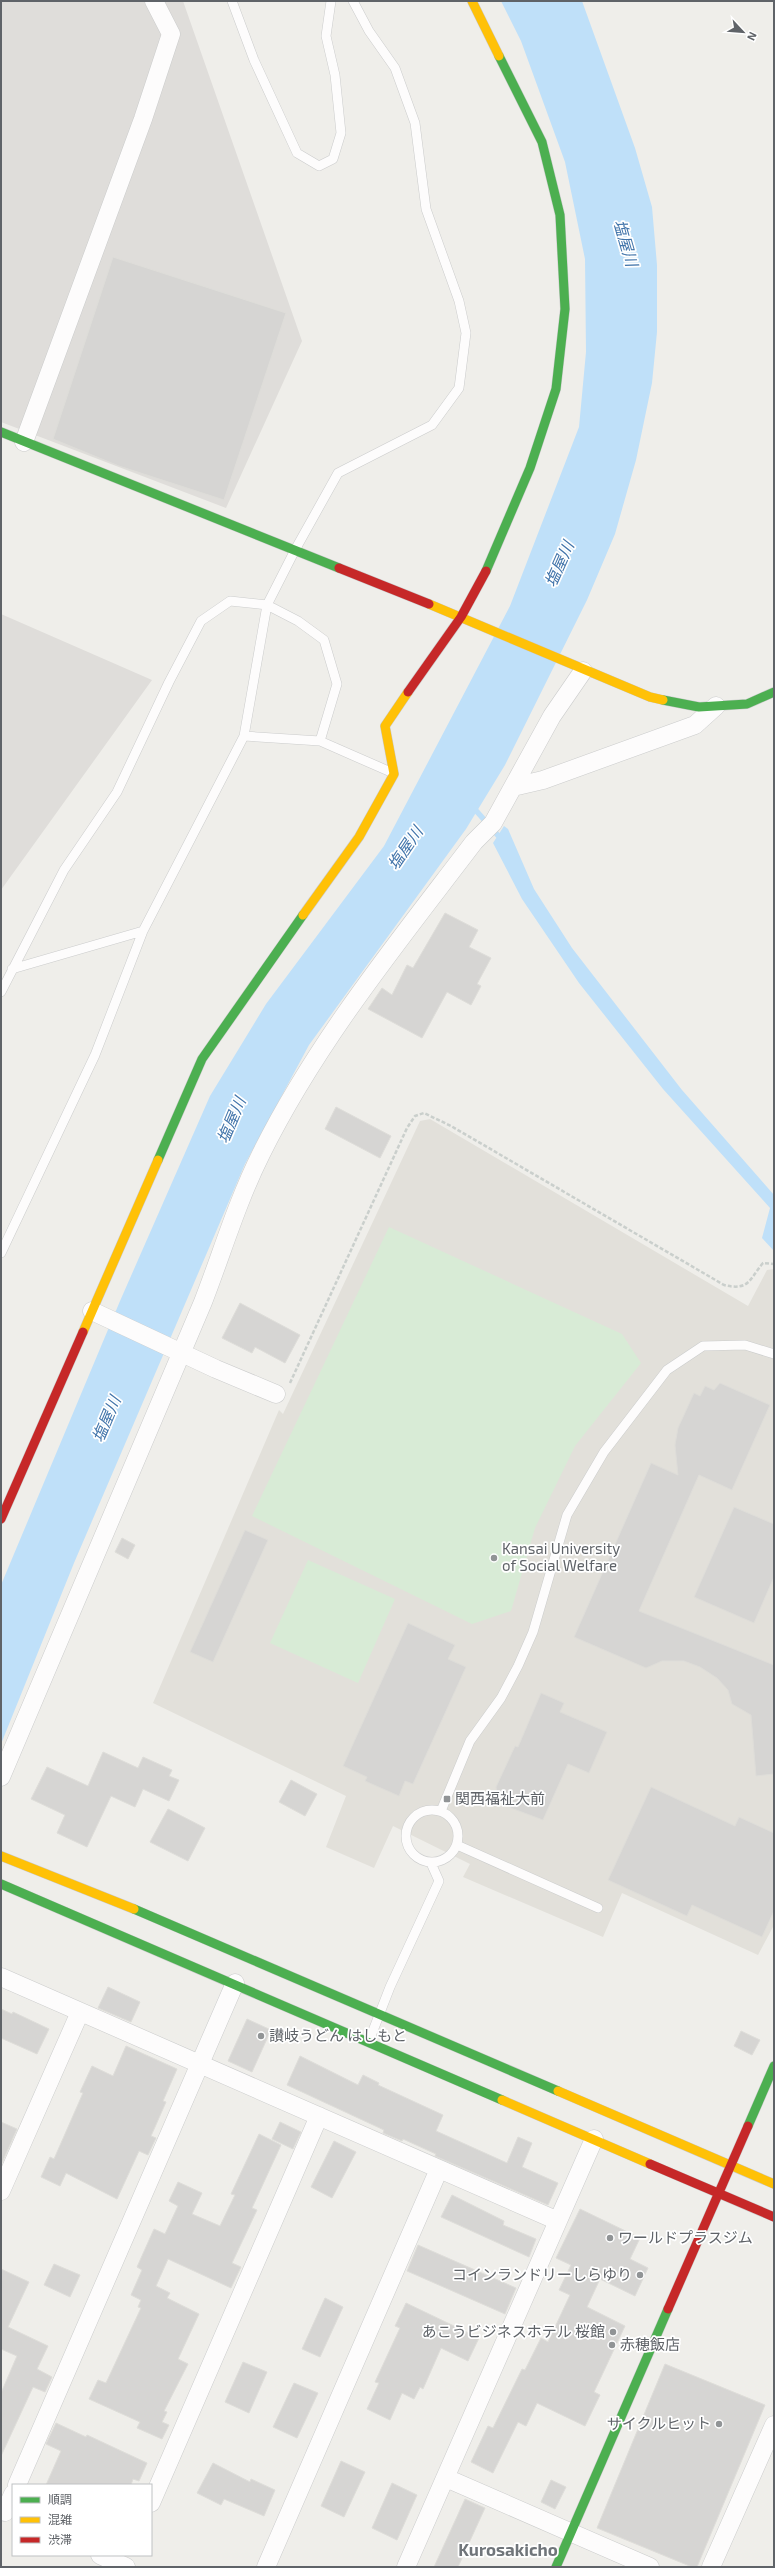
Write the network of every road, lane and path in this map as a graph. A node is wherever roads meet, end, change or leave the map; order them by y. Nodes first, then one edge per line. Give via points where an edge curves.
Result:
1 (154, 1) edge
2 (232, 1) edge
3 (330, 1) edge
4 (353, 1) edge
5 (472, 1) edge
6 (1, 432) edge
7 (24, 442) junction
8 (295, 550) junction
9 (267, 605) junction
10 (461, 616) junction
11 (578, 668) junction
12 (774, 692) edge
13 (716, 706) junction
14 (244, 736) junction
15 (320, 741) junction
16 (394, 774) junction
17 (513, 787) junction
18 (143, 930) junction
19 (12, 969) junction
20 (1, 992) edge
21 (1, 1253) edge
22 (774, 1264) edge
23 (92, 1311) junction
24 (182, 1351) junction
25 (774, 1354) edge
26 (276, 1394) joint
27 (1, 1519) edge
28 (1, 1777) edge
29 (441, 1811) junction
30 (458, 1845) junction
31 (1, 1856) edge
32 (432, 1863) junction
33 (1, 1884) edge
34 (598, 1908) dead end
35 (1, 1977) edge
36 (235, 1983) junction
37 (80, 2012) junction
38 (381, 2015) junction
39 (369, 2041) junction
40 (201, 2065) junction
41 (774, 2066) edge
42 (319, 2116) junction
43 (594, 2139) junction
44 (730, 2165) junction
45 (439, 2169) junction
46 (774, 2184) edge
47 (1, 2191) edge
48 (719, 2192) junction
49 (774, 2216) edge
50 (558, 2221) junction
51 (774, 2425) edge
52 (769, 2452) edge
53 (446, 2478) junction
54 (17, 2484) edge
55 (12, 2497) edge
56 (152, 2501) edge
57 (6, 2513) edge
58 (570, 2534) junction
59 (103, 2556) edge
60 (126, 2564) edge
61 (266, 2567) edge
62 (406, 2567) edge
63 (556, 2567) edge
64 (650, 2567) edge
65 (711, 2567) edge

1 - 7 street via 171,34 143,119
2 - 3 lane via 254,60 297,153 319,166 333,159 341,133 335,75 326,36
4 - 8 lane via 369,31 395,68 415,124 426,209 459,301 466,333 458,388 432,425 338,473
5 - 10 street via 542,142 560,215 565,309 556,389 530,468 488,566
6 - 7 street
7 - 8 street
8 - 9 lane
8 - 10 street
9 - 14 lane
9 - 15 lane via 298,621 324,640 337,684
9 - 19 lane via 230,601 201,621 169,682 118,792 64,870
10 - 11 street
10 - 16 street via 385,726
11 - 13 street via 650,697 699,707
11 - 17 street
12 - 13 street via 747,704
13 - 17 street via 694,725 543,780
14 - 15 lane
14 - 18 lane
15 - 16 lane
16 - 23 street via 359,837 202,1059
17 - 24 street via 493,823 474,842 316,1056 262,1153 236,1208 223,1250
18 - 19 lane
18 - 21 lane via 95,1055
19 - 20 lane
22 - 26 path via 764,1263 751,1281 737,1288 724,1285 451,1126 424,1113 415,1116 407,1128 290,1384 284,1392
23 - 24 street
23 - 27 street
24 - 26 street via 216,1369
24 - 28 street
25 - 29 lane via 745,1345 703,1346 667,1370 604,1452 566,1515 533,1632 518,1666 501,1698 470,1741
29 - 30 lane via 453,1820 458,1828
29 - 32 lane via 421,1812 413,1818 406,1834 410,1851 423,1862
30 - 32 lane via 447,1858
30 - 34 lane
31 - 38 street via 129,1907
32 - 38 lane via 439,1882 390,1987
33 - 36 street
35 - 37 street
36 - 39 street
36 - 40 street
37 - 40 street
37 - 47 street
38 - 39 lane
38 - 44 street
39 - 43 street
40 - 42 street
40 - 54 street
41 - 44 street
42 - 45 street
42 - 56 street
43 - 48 street
43 - 50 street
44 - 46 street
44 - 48 street
45 - 50 street
45 - 61 street
48 - 49 street
48 - 58 street
50 - 53 street
51 - 52 street
52 - 65 street
53 - 58 street
53 - 62 street
55 - 57 street
58 - 63 street
58 - 64 street
59 - 60 street

